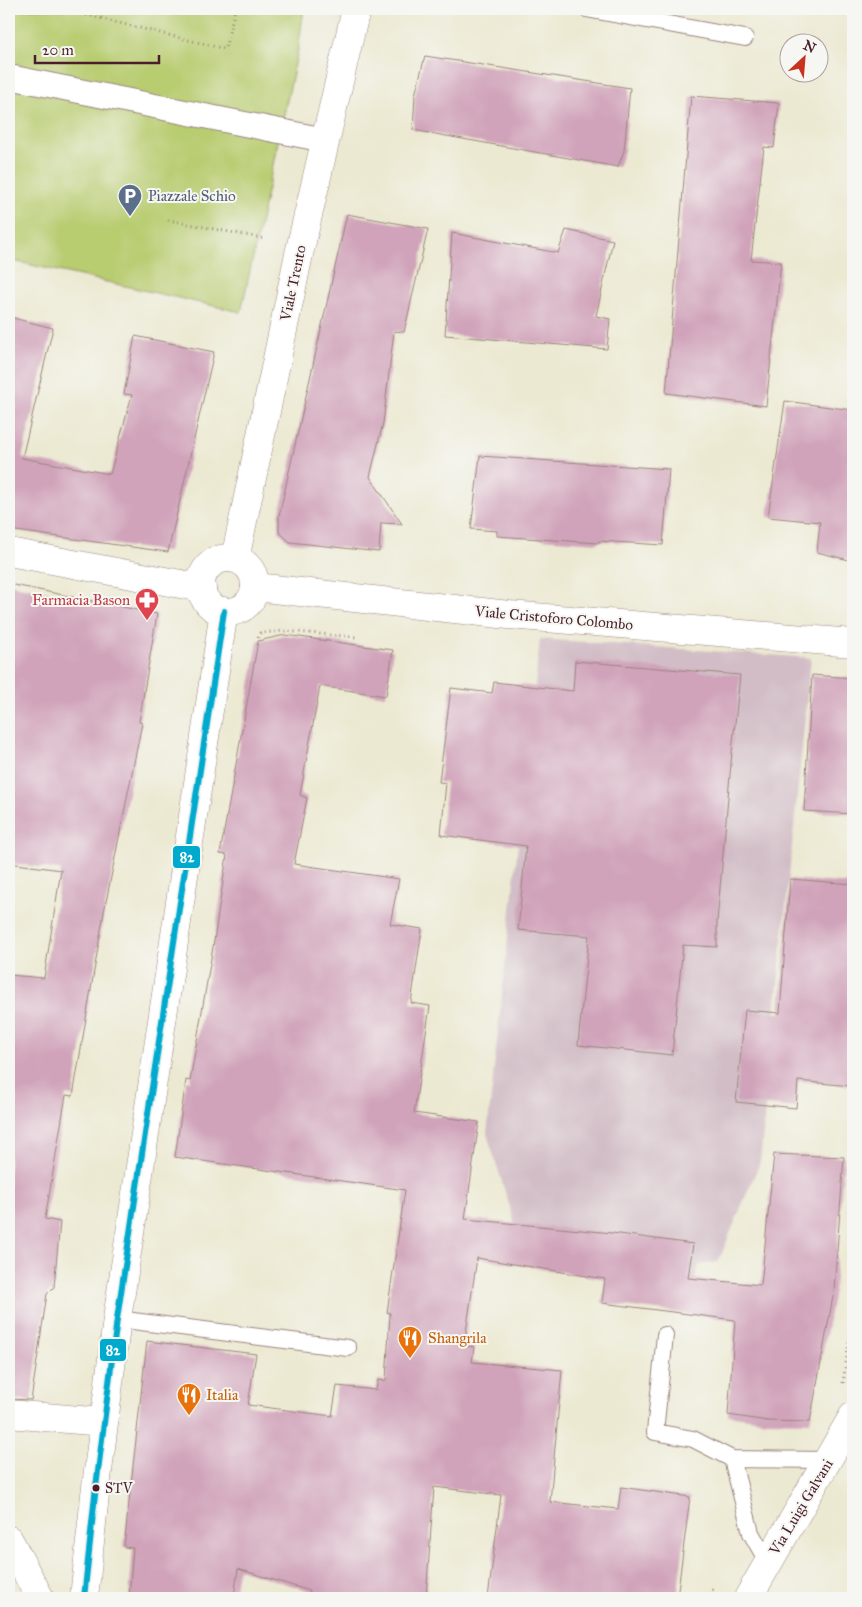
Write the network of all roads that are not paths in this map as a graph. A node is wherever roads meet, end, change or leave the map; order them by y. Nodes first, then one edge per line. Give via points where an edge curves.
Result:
1 (356, 9) edge
2 (586, 9) edge
3 (745, 38) dead end
4 (9, 77) edge
5 (325, 140) junction
6 (9, 552) edge
7 (236, 559) junction
8 (255, 587) junction
9 (202, 588) junction
10 (224, 611) junction
11 (853, 643) edge
12 (117, 1319) junction
13 (665, 1335) dead end
14 (348, 1348) dead end
15 (9, 1414) edge
16 (853, 1416) edge
17 (104, 1422) junction
18 (732, 1459) junction
19 (829, 1460) junction
20 (9, 1540) edge
21 (768, 1563) junction
22 (40, 1598) edge
23 (84, 1598) edge
24 (748, 1598) edge

1 - 5 main road, Viale Trento
2 - 3 lane
4 - 5 street
5 - 7 main road, Viale Trento
6 - 9 main road
7 - 8 main road via 251,570
7 - 9 main road via 226,558 211,565 202,579
8 - 10 main road via 248,604 240,609
8 - 11 main road, Viale Cristoforo Colombo via 509,615
9 - 10 main road via 209,603
10 - 12 main road
12 - 14 lane
12 - 17 main road
13 - 18 lane via 656,1432 693,1439
15 - 17 main road
16 - 19 main road, Via Luigi Galvani
17 - 23 main road
18 - 19 lane
18 - 21 lane via 751,1533
19 - 21 main road, Via Luigi Galvani
20 - 22 main road
21 - 24 main road, Via Luigi Galvani

